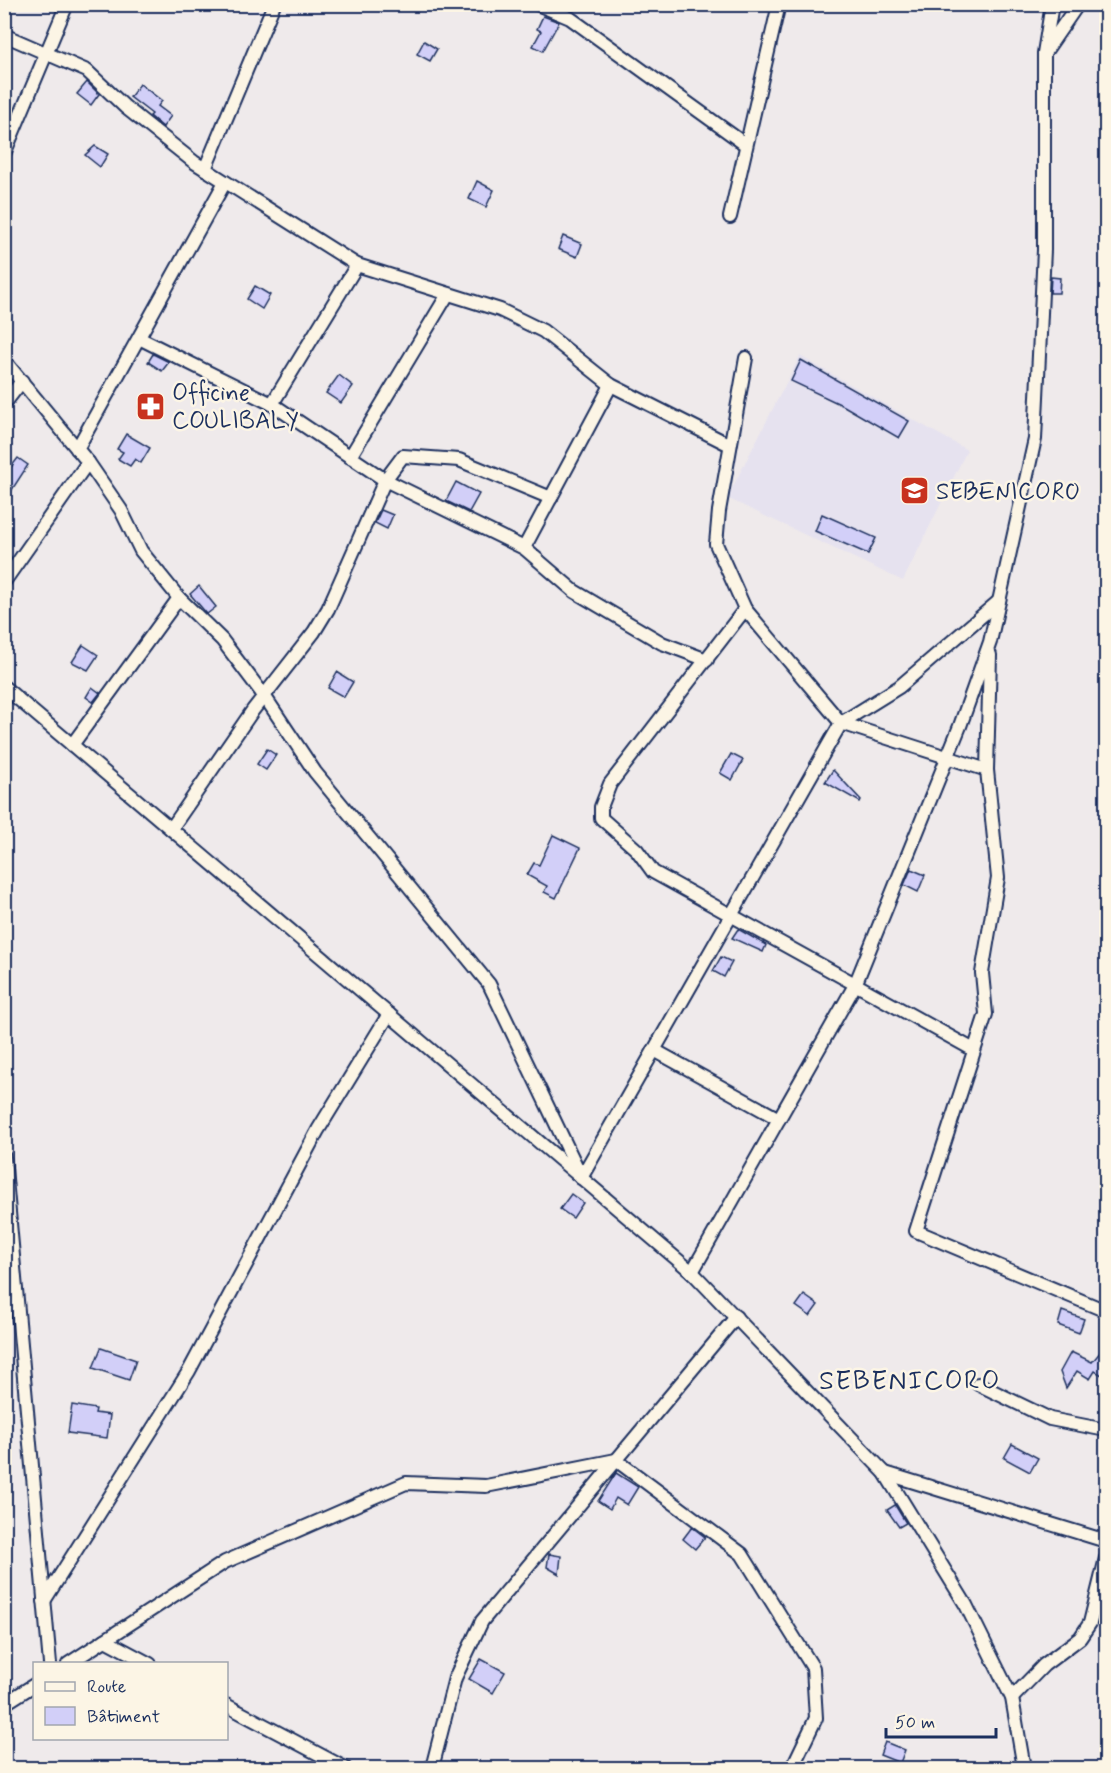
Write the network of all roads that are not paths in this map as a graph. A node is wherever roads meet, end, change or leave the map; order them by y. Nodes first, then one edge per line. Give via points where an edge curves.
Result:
1 (67, 4) edge
2 (274, 4) edge
3 (537, 4) edge
4 (779, 4) edge
5 (1052, 4) edge
6 (1078, 4) edge
7 (4, 35) edge
8 (46, 53) junction
9 (1044, 53) junction
10 (746, 145) junction
11 (4, 154) edge
12 (205, 169) junction
13 (225, 182) junction
14 (730, 217) dead end
15 (357, 265) junction
16 (448, 294) junction
17 (139, 338) junction
18 (746, 358) dead end
19 (4, 360) edge
20 (22, 381) junction
21 (611, 385) junction
22 (4, 404) edge
23 (272, 404) junction
24 (730, 445) junction
25 (77, 449) junction
26 (350, 456) junction
27 (88, 462) junction
28 (385, 480) junction
29 (551, 498) junction
30 (524, 549) junction
31 (4, 582) edge
32 (179, 598) junction
33 (999, 601) junction
34 (745, 609) junction
35 (990, 642) junction
36 (707, 660) junction
37 (4, 687) edge
38 (265, 697) junction
39 (841, 723) junction
40 (72, 745) junction
41 (947, 758) junction
42 (987, 770) junction
43 (171, 829) junction
44 (730, 915) junction
45 (855, 985) junction
46 (389, 1014) junction
47 (654, 1050) junction
48 (974, 1050) junction
49 (779, 1119) junction
50 (4, 1157) edge
51 (581, 1178) junction
52 (9, 1256) edge
53 (692, 1272) junction
54 (1107, 1311) edge
55 (736, 1317) junction
56 (978, 1384) dead end
57 (1107, 1430) edge
58 (616, 1460) junction
59 (885, 1473) junction
60 (1107, 1541) edge
61 (1107, 1558) edge
62 (44, 1601) junction
63 (105, 1640) junction
64 (50, 1662) edge
65 (71, 1662) edge
66 (146, 1662) edge
67 (33, 1686) edge
68 (1012, 1698) junction
69 (4, 1704) edge
70 (228, 1706) edge
71 (345, 1768) edge
72 (432, 1768) edge
73 (792, 1768) edge
74 (1024, 1768) edge

1 - 8 street
2 - 12 street
3 - 10 street via 570,18
4 - 10 street
5 - 9 street
6 - 9 street
7 - 8 street
8 - 11 street
8 - 12 street via 87,71 125,107
9 - 33 street via 1044,250 1035,439
10 - 14 street
12 - 13 street
13 - 15 street
13 - 17 street
15 - 16 street
15 - 23 street
16 - 21 street via 500,310 543,331
16 - 26 street
17 - 23 street
17 - 25 street
18 - 24 street
19 - 20 street
20 - 22 street
20 - 25 street
21 - 24 street
21 - 29 street
23 - 26 street
24 - 34 street via 716,544
25 - 27 street
26 - 28 street
27 - 31 street
27 - 32 street via 121,510 141,551
28 - 29 street via 404,456 459,459
28 - 30 street
28 - 38 street via 327,609 299,655
29 - 30 street
30 - 36 street via 574,591 662,643
32 - 38 street via 222,640
32 - 40 street
33 - 35 street
33 - 39 street via 899,687
34 - 36 street
34 - 39 street
35 - 41 street
35 - 42 street
36 - 44 street via 610,784 601,818 637,850 653,872
37 - 40 street
38 - 43 street
38 - 51 street via 315,772 489,984
39 - 41 street
39 - 44 street
40 - 43 street
41 - 42 street
41 - 45 street
42 - 48 street via 998,878 982,973 986,1014
43 - 46 street
44 - 45 street
44 - 47 street
45 - 48 street
45 - 49 street
46 - 51 street
46 - 62 street via 318,1130 189,1371
47 - 49 street
47 - 51 street
48 - 54 street via 916,1231
49 - 53 street
50 - 52 street
51 - 53 street
52 - 62 street
53 - 55 street
55 - 58 street
55 - 59 street
56 - 57 street via 1050,1419
58 - 63 street via 486,1486 406,1483 225,1562
58 - 72 street via 482,1622 455,1678
58 - 73 street via 742,1554 813,1668 816,1718
59 - 60 street
59 - 68 street via 966,1605
61 - 68 street via 1090,1623 1080,1638 1044,1665
62 - 64 street
63 - 65 street
63 - 66 street
67 - 69 street
68 - 74 street
70 - 71 street

